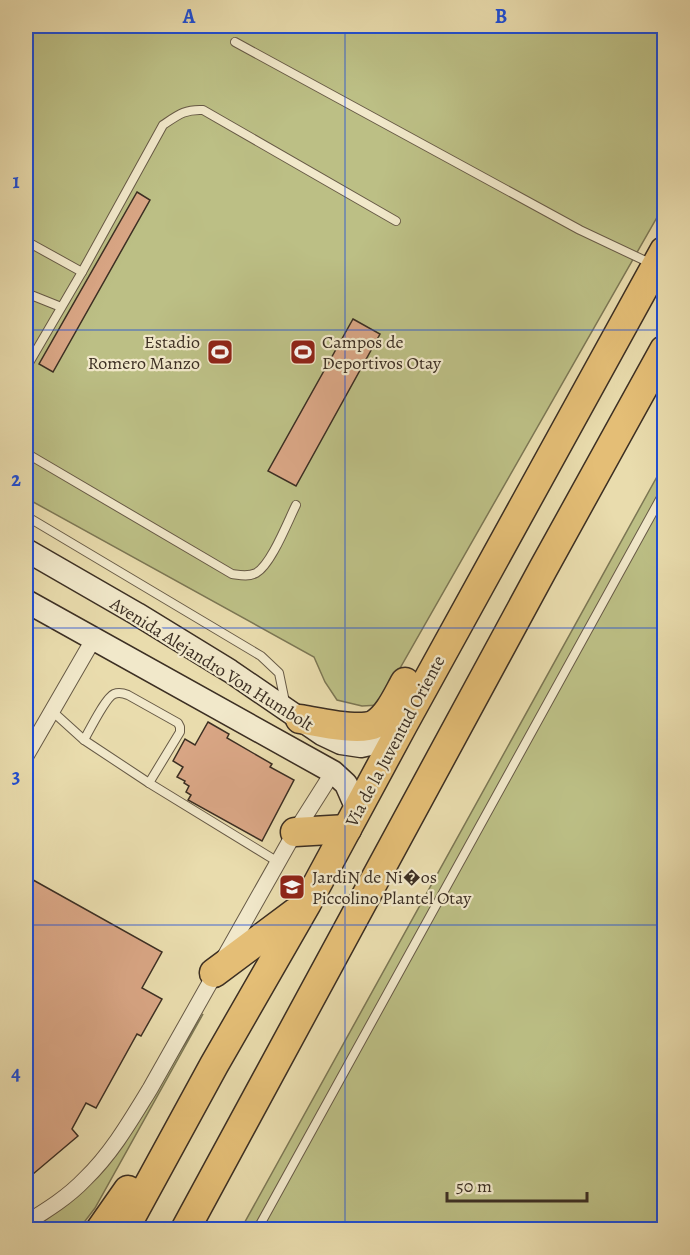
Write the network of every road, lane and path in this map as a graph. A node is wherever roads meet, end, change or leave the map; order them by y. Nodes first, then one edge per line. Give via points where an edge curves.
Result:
1 (235, 42) dead end
2 (396, 221) dead end
3 (26, 241) edge
4 (655, 267) edge
5 (82, 272) junction
6 (26, 293) edge
7 (61, 307) junction
8 (664, 350) edge
9 (26, 368) edge
10 (26, 453) edge
11 (664, 492) edge
12 (296, 505) dead end
13 (26, 516) edge
14 (26, 550) edge
15 (26, 601) edge
16 (93, 640) junction
17 (52, 711) junction
18 (294, 714) junction
19 (403, 724) junction
20 (84, 740) junction
21 (28, 747) edge
22 (333, 772) junction
23 (149, 783) junction
24 (352, 819) junction
25 (295, 832) junction
26 (278, 862) junction
27 (307, 903) junction
28 (214, 973) junction
29 (214, 1065) junction
30 (26, 1223) edge
31 (100, 1230) edge
32 (124, 1230) edge
33 (185, 1230) edge
34 (256, 1230) edge

1 - 4 lane
2 - 5 lane via 203,110 191,110 164,125
3 - 5 lane
4 - 18 highway via 611,312 387,713 373,725 355,727
4 - 19 highway, Via de la Juventud Oriente
5 - 7 lane
6 - 7 lane
7 - 9 lane
8 - 33 highway
10 - 12 lane via 232,574 247,576 267,563
11 - 34 lane
13 - 18 lane via 261,656 279,673
14 - 18 main road, Avenida Alejandro Von Humbolt via 137,614
15 - 16 main road, Avenida Alejandro Von Humbolt
16 - 17 street
16 - 22 main road, Avenida Alejandro Von Humbolt
17 - 20 lane
17 - 21 street
18 - 19 main road, Avenida Alejandro Von Humbolt via 322,734 341,743 361,746 379,742
19 - 24 highway, Via de la Juventud Oriente
20 - 23 lane
20 - 23 lane via 109,698 116,694 128,695 178,723 180,732
22 - 24 main road, Avenida Alejandro Von Humbolt via 346,784
22 - 25 street
23 - 26 lane
24 - 25 highway
24 - 27 highway, Via de la Juventud Oriente
25 - 26 street
26 - 28 street
27 - 28 highway
27 - 29 highway, Via de la Juventud Oriente
28 - 30 street via 150,1089 111,1149 72,1192
29 - 31 highway
29 - 32 highway, Via de la Juventud Oriente

